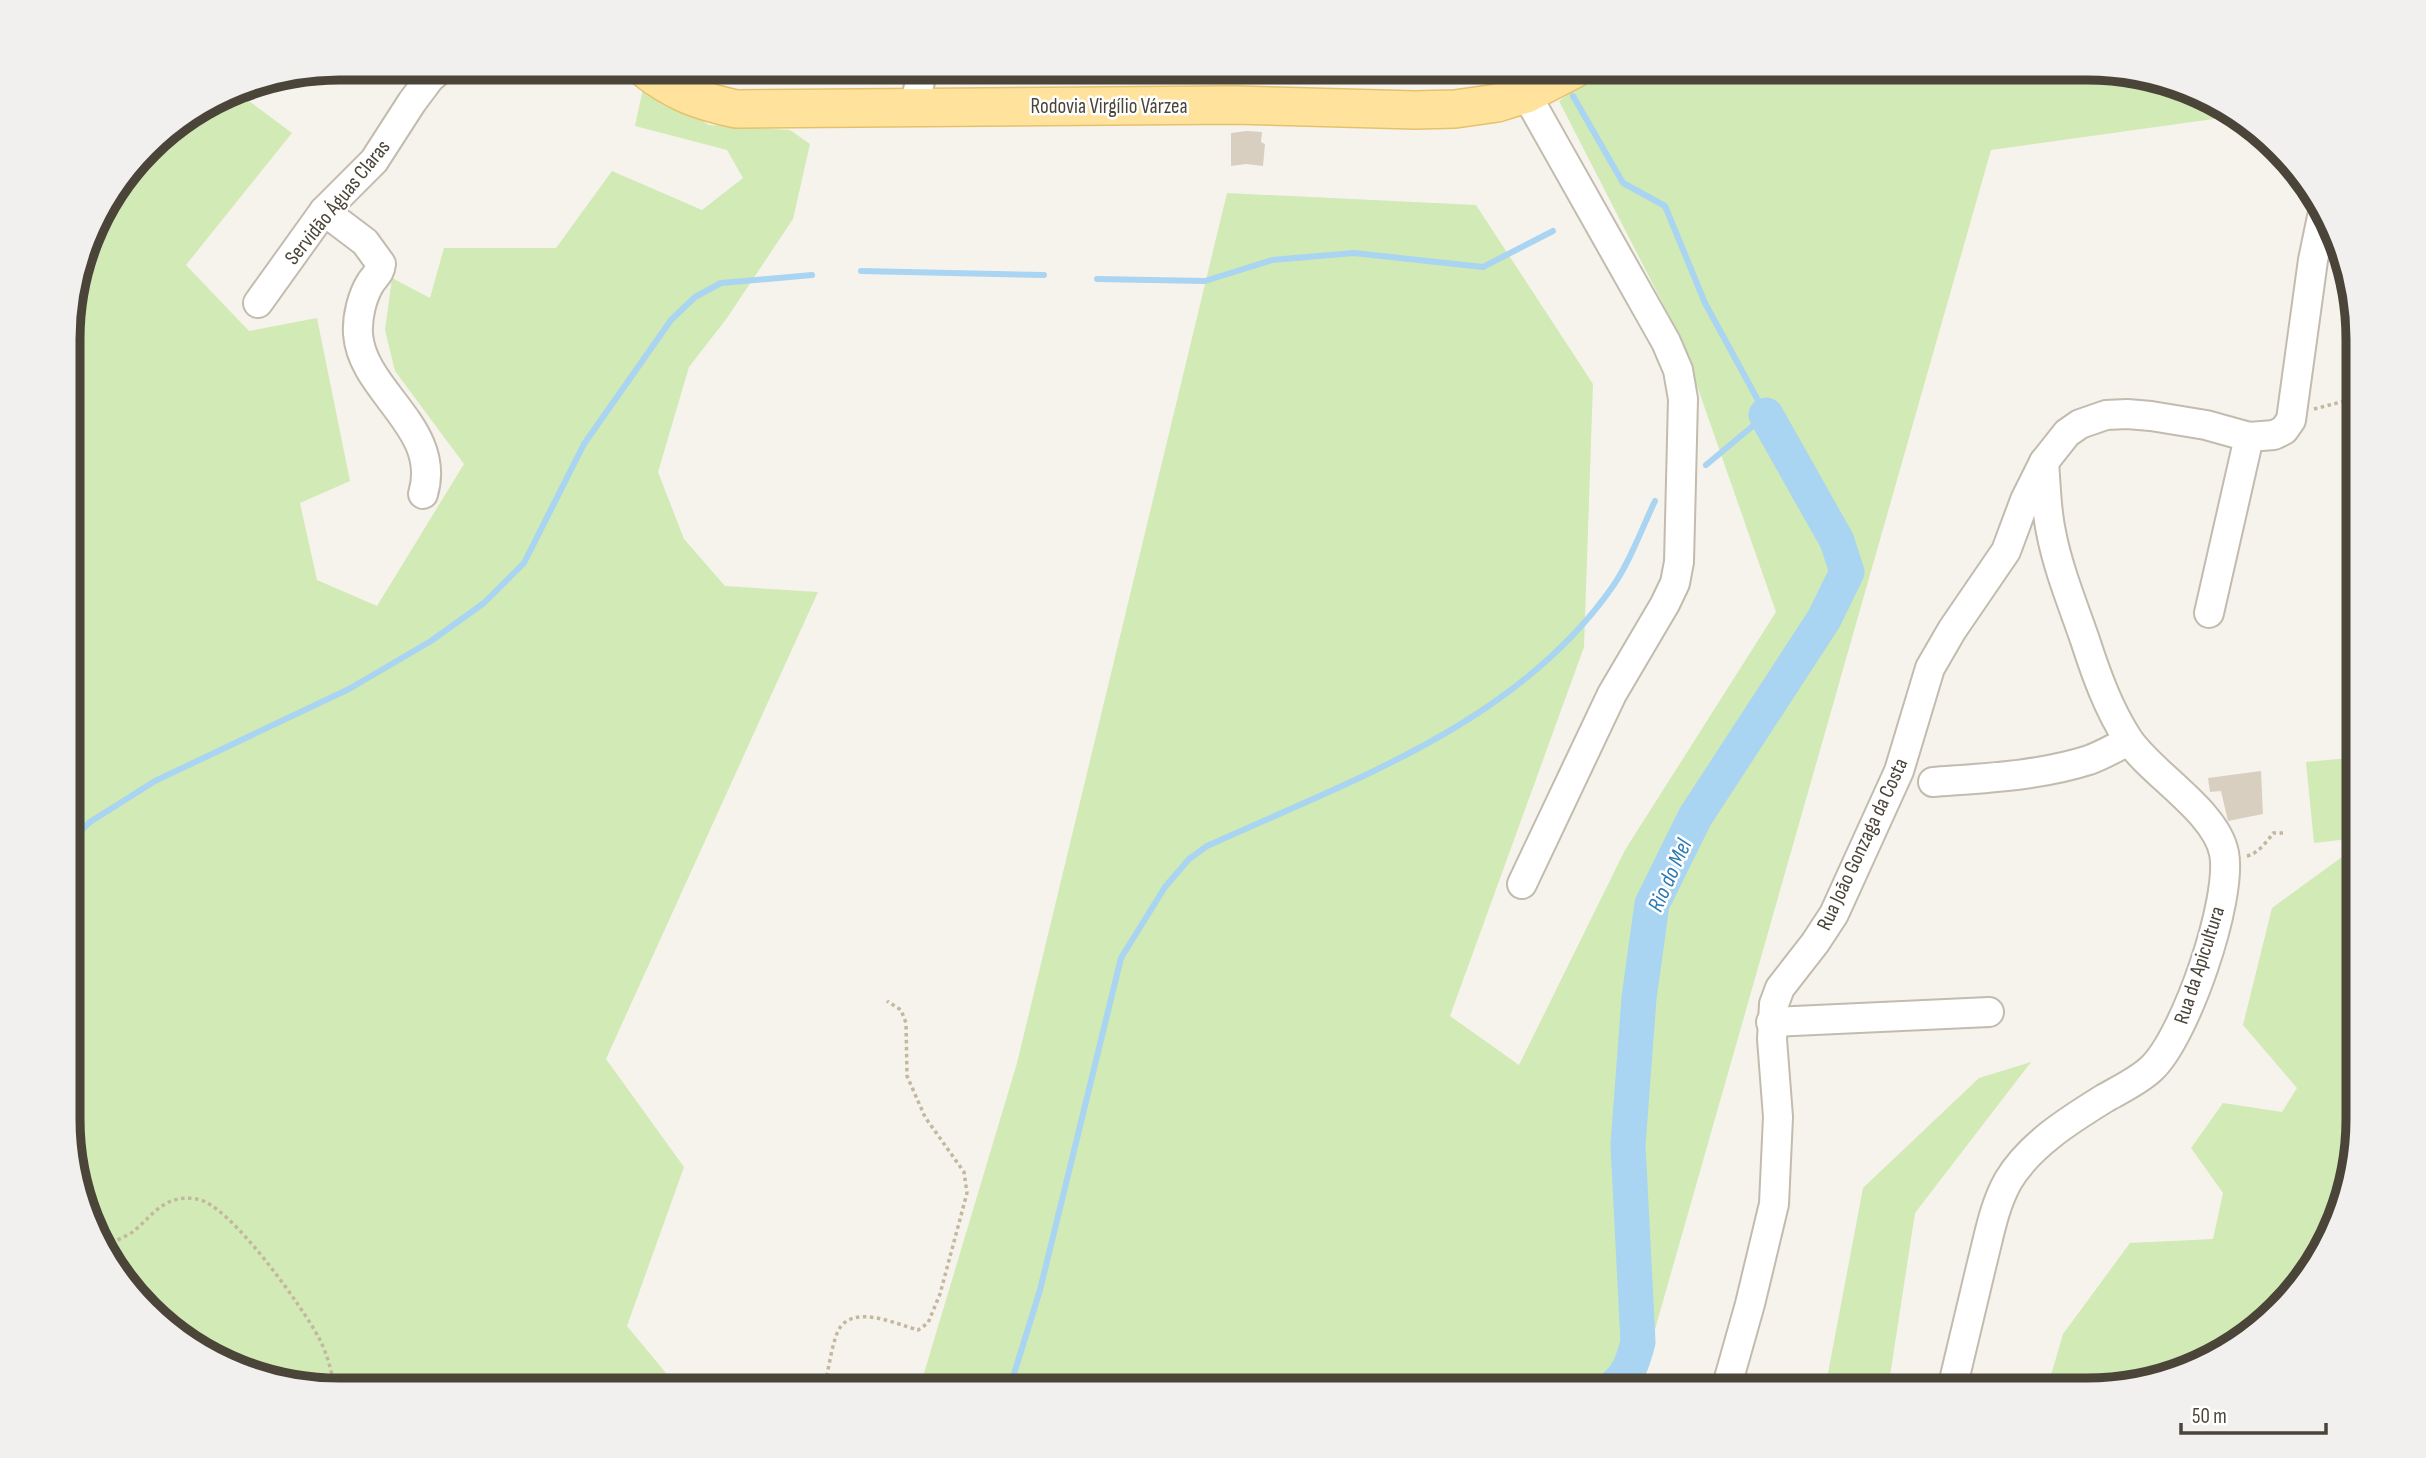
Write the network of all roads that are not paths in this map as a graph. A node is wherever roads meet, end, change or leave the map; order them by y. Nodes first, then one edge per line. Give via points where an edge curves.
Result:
1 (428, 80) edge
2 (659, 80) edge
3 (920, 80) edge
4 (1556, 80) edge
5 (1526, 94) junction
6 (914, 108) junction
7 (324, 211) junction
8 (2320, 227) edge
9 (258, 303) dead end
10 (2249, 437) junction
11 (2044, 463) junction
12 (423, 494) dead end
13 (2209, 613) dead end
14 (2129, 741) junction
15 (1933, 782) dead end
16 (1522, 884) dead end
17 (1989, 1012) dead end
18 (1771, 1022) junction
19 (1729, 1378) edge
20 (1955, 1378) edge

1 - 7 street, Servidão Águas Claras via 374,162
2 - 6 main road, Rodovia Virgílio Várzea via 686,96 736,109
3 - 6 street
4 - 5 main road, Rodovia Virgílio Várzea
5 - 6 main road, Rodovia Virgílio Várzea via 1497,103 1415,110
5 - 16 street via 1666,342 1683,399 1675,583 1612,694
7 - 9 street, Servidão Águas Claras
7 - 12 street via 365,242 381,264 361,305 358,335 365,360 425,452 428,479
8 - 10 street, Rua João Gonzaga da Costa via 2291,421 2274,435
10 - 11 street, Rua João Gonzaga da Costa via 2151,416 2106,415 2067,433
10 - 13 street
11 - 14 street, Rua da Apicultura via 2050,532 2060,567 2098,678
11 - 18 street, Rua João Gonzaga da Costa via 2006,551 1930,668 1892,788 1829,922 1780,988
14 - 15 street via 2091,759 2054,769
14 - 20 street, Rua da Apicultura via 2208,822 2220,844 2224,858 2221,899 2213,934 2190,1001 2165,1053 2138,1079 2068,1121 2008,1181 1991,1229
17 - 18 street
18 - 19 street, Rua João Gonzaga da Costa via 1778,1117 1774,1204

